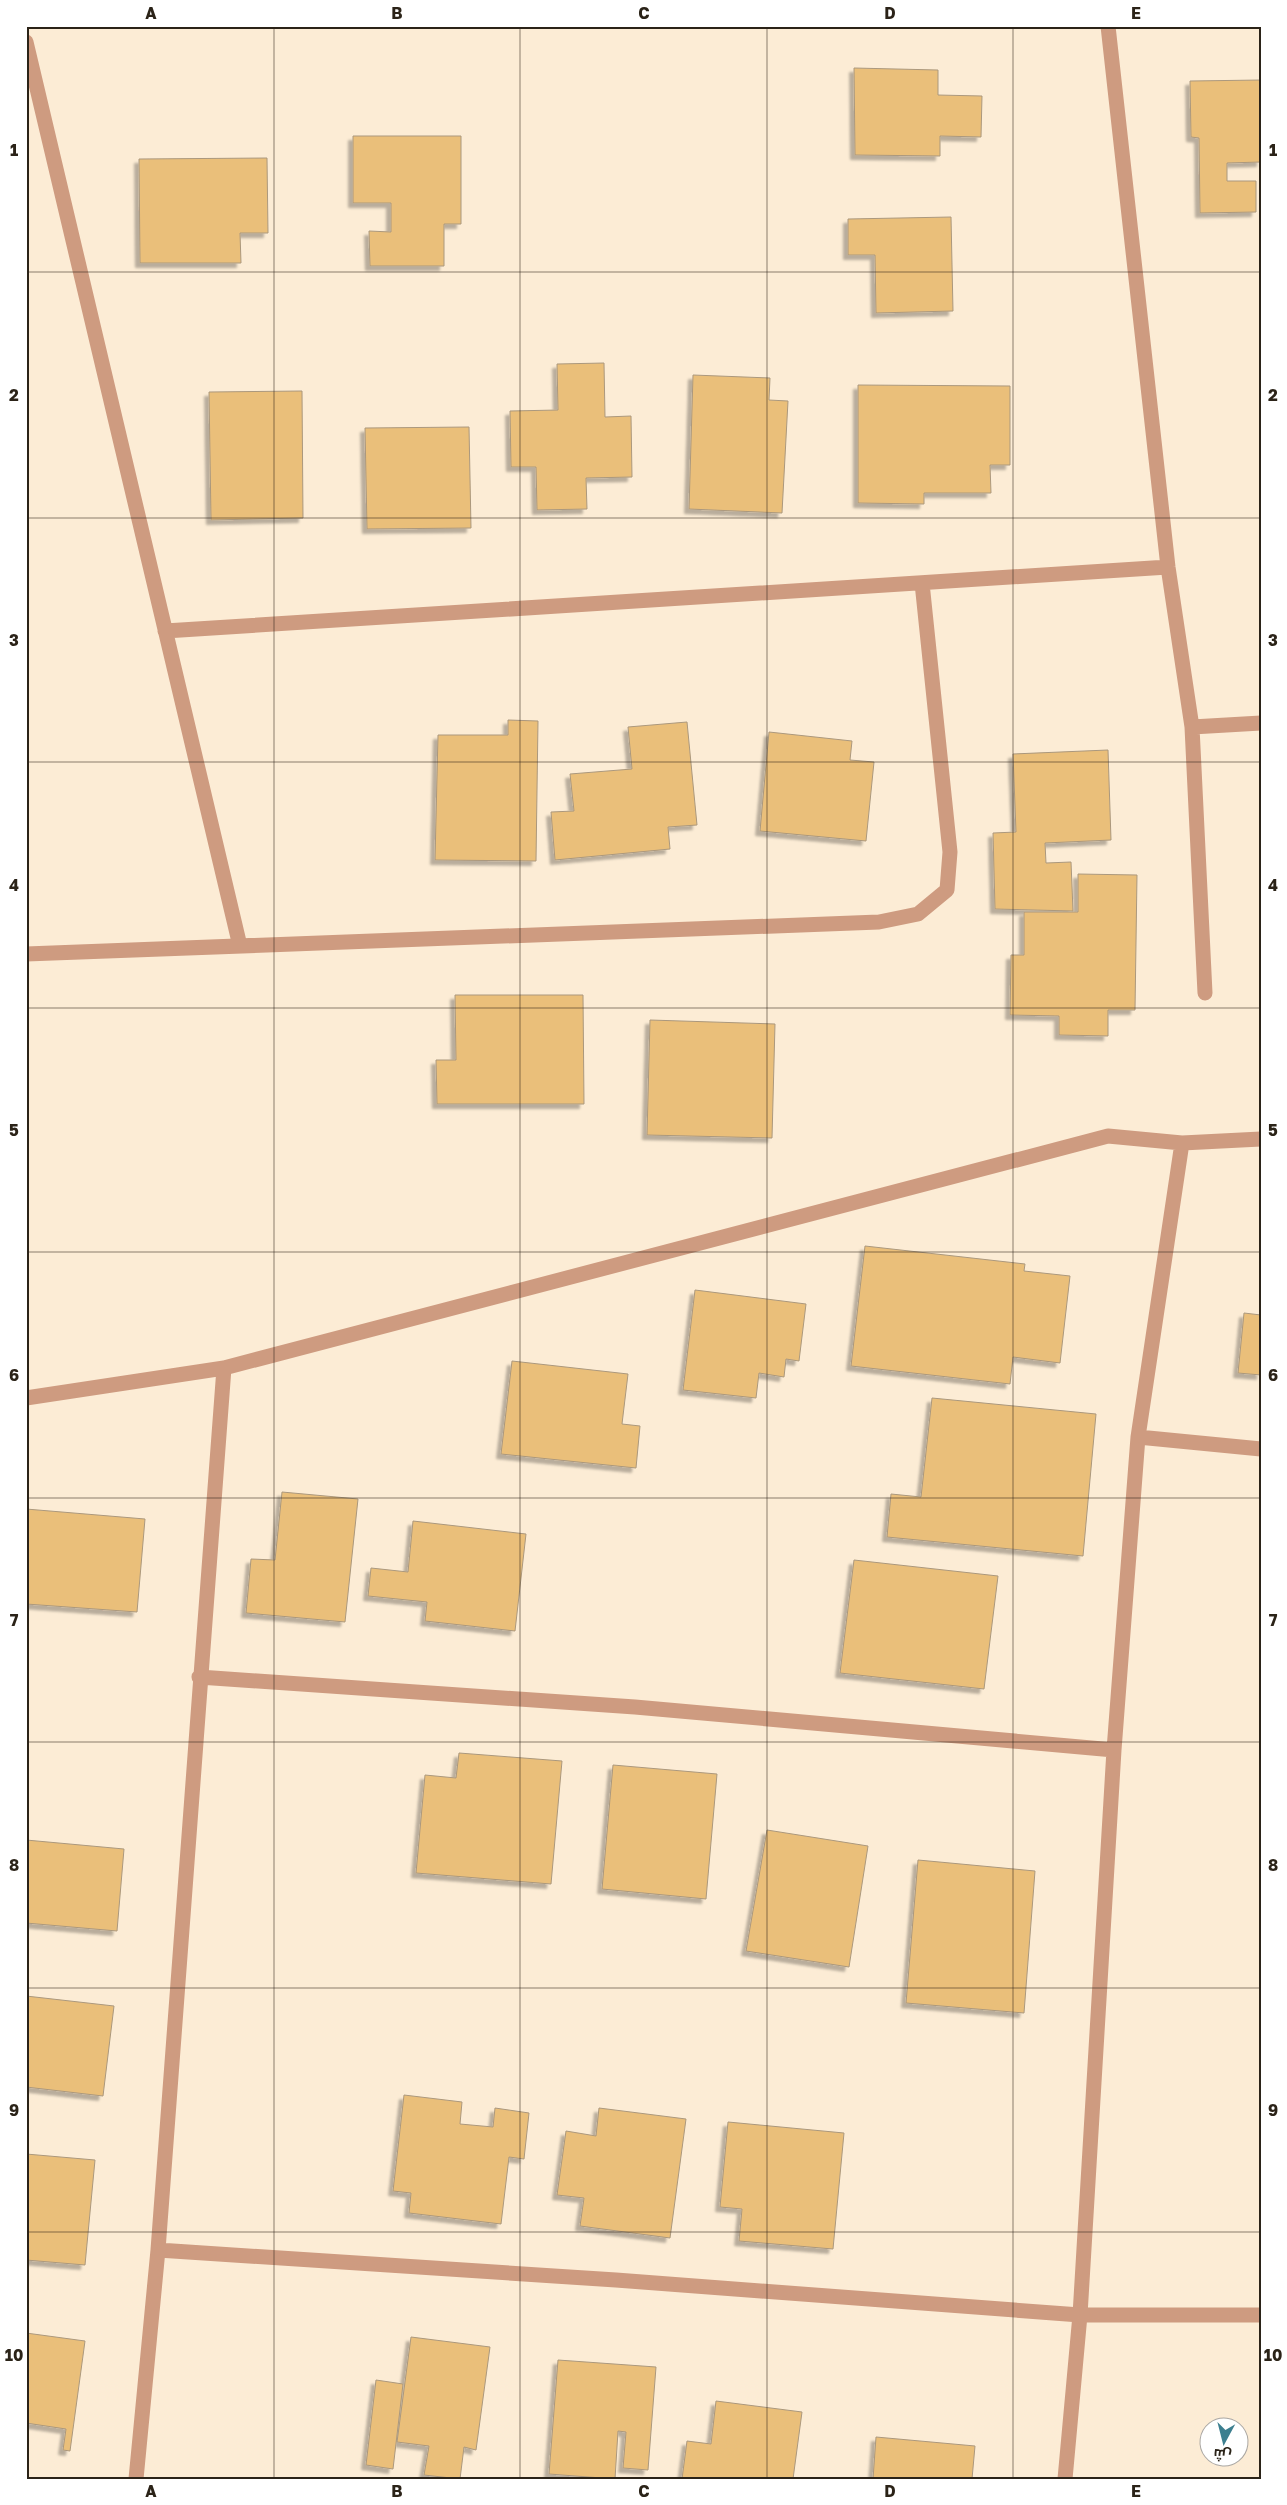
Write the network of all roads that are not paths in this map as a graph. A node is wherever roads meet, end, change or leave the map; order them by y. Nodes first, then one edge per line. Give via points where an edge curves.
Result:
1 (1108, 26) edge
2 (26, 42) edge
3 (1168, 567) junction
4 (922, 583) junction
5 (165, 631) junction
6 (1261, 723) edge
7 (1192, 727) junction
8 (240, 946) junction
9 (26, 954) edge
10 (1205, 993) dead end
11 (1261, 1139) edge
12 (1182, 1143) junction
13 (224, 1368) junction
14 (26, 1398) edge
15 (1138, 1437) junction
16 (1261, 1449) edge
17 (200, 1676) junction
18 (1114, 1750) junction
19 (158, 2250) junction
20 (1080, 2315) junction
21 (1261, 2315) edge
22 (136, 2479) edge
23 (1065, 2479) edge

1 - 3 street
2 - 5 street
3 - 4 street
3 - 7 street
4 - 5 street
4 - 8 street via 950,852 947,890 918,914 879,922
5 - 8 street
6 - 7 street
7 - 10 street
8 - 9 street
11 - 12 street
12 - 13 street via 1108,1136
12 - 15 street
13 - 14 street
13 - 17 street
15 - 16 street
15 - 18 street
17 - 18 street via 635,1707
17 - 19 street
18 - 20 street
19 - 20 street
19 - 22 street
20 - 21 street
20 - 23 street

